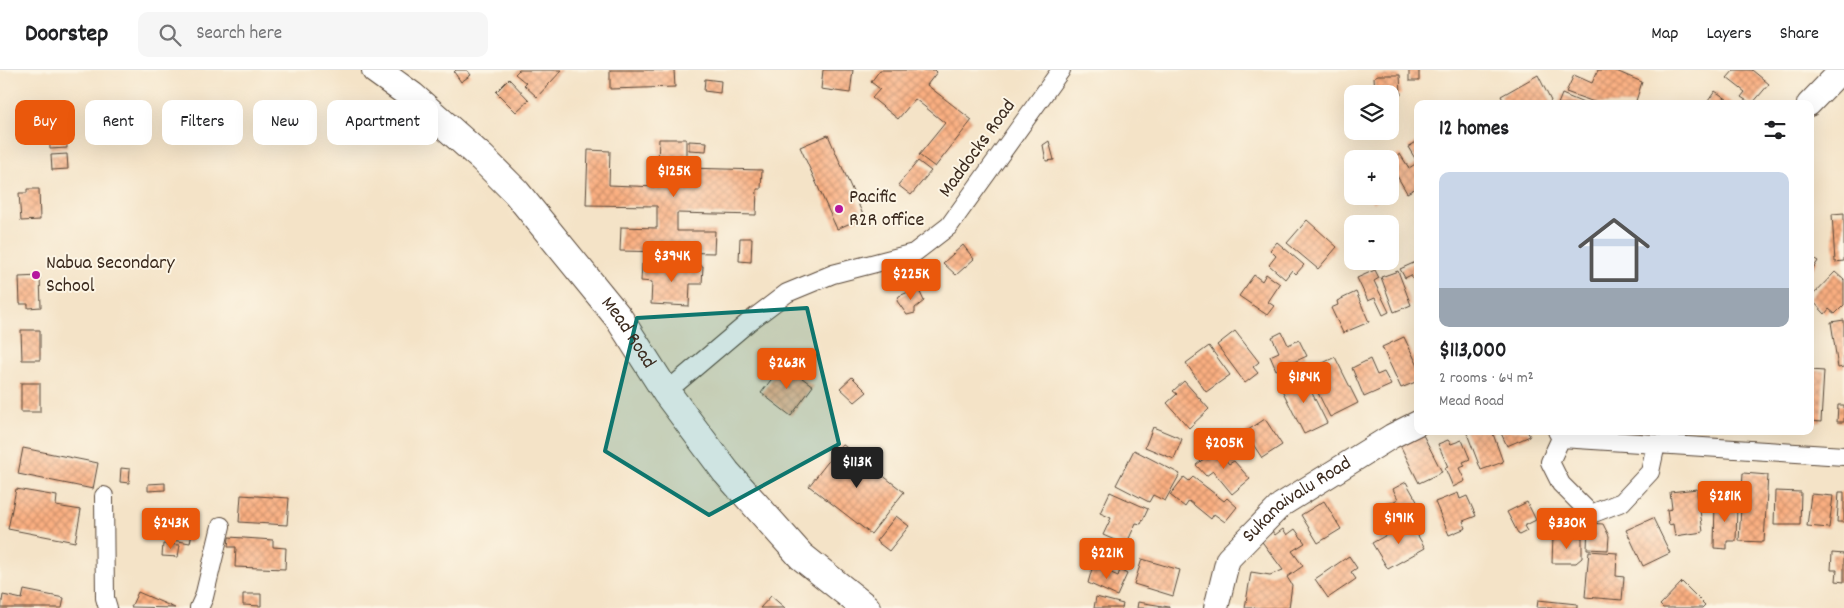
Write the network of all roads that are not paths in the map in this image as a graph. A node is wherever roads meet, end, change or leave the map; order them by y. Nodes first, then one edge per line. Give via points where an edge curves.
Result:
1 (376, 70) edge
2 (1061, 70) edge
3 (1844, 70) edge
4 (1812, 100) edge
5 (666, 392) junction
6 (1414, 425) edge
7 (1559, 435) edge
8 (1569, 435) edge
9 (1656, 444) junction
10 (1844, 456) edge
11 (104, 496) dead end
12 (221, 526) dead end
13 (108, 608) edge
14 (199, 608) edge
15 (866, 608) edge
16 (1216, 608) edge

1 - 5 main road, Mead Road via 412,96 516,192 618,317
2 - 5 street, Maddocks Road via 949,226 914,253 833,274 787,293
3 - 4 main road
5 - 15 main road, Mead Road via 726,472 801,556
6 - 16 main road, Sukanaivalu Road via 1281,505 1228,559
7 - 9 street via 1550,462 1561,484 1591,514 1622,502 1650,472
8 - 9 street
9 - 10 street
11 - 13 street via 105,598
12 - 14 street

